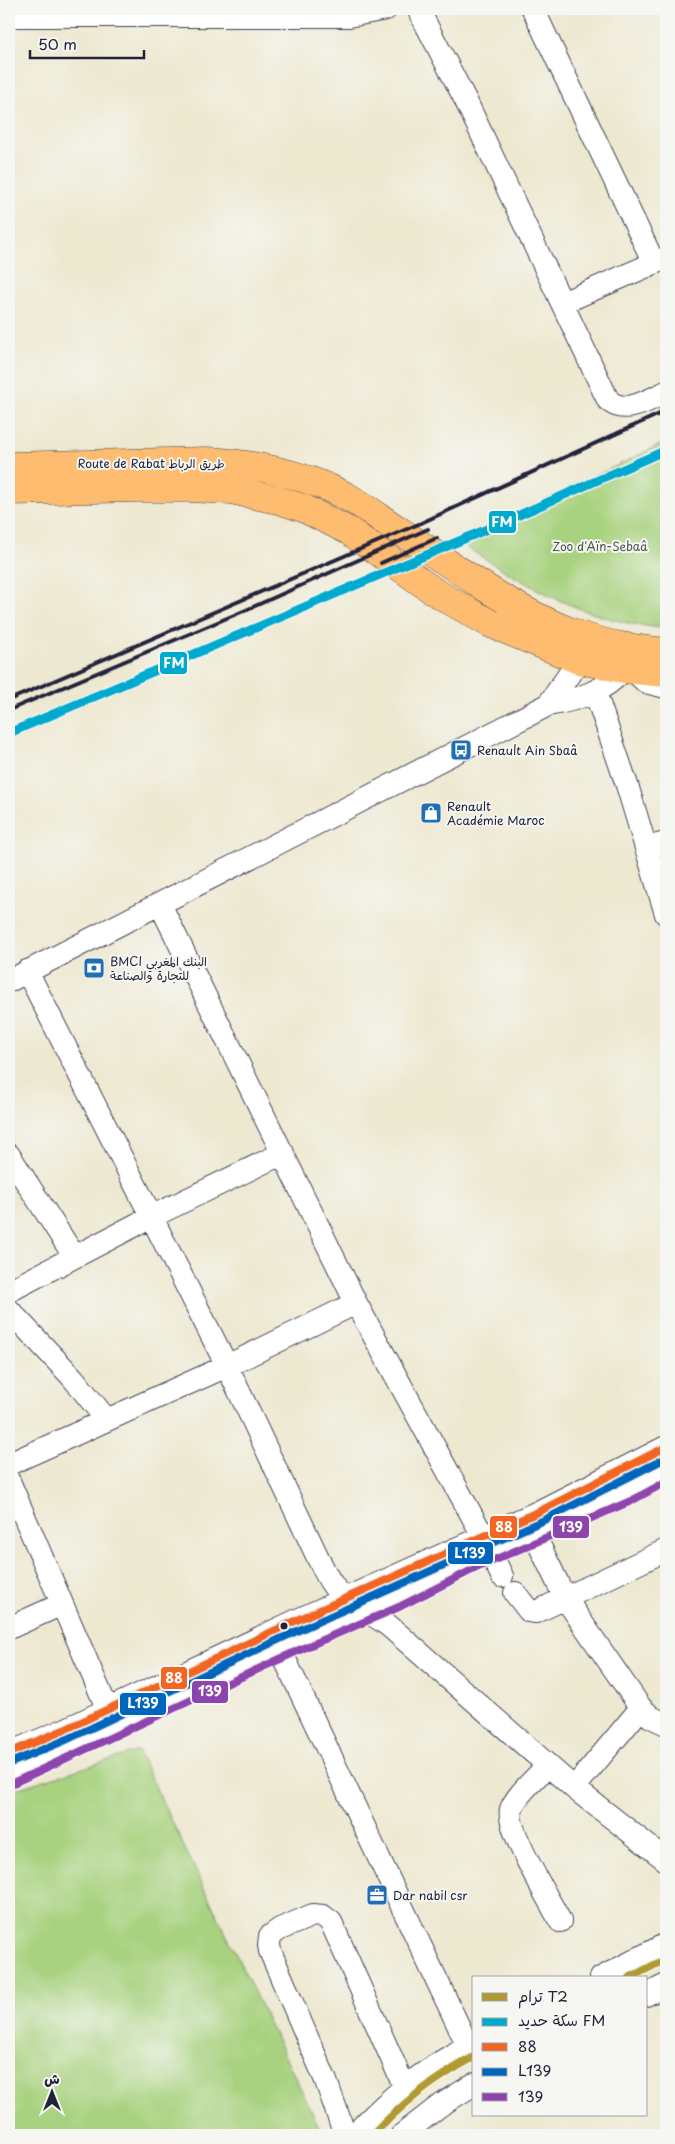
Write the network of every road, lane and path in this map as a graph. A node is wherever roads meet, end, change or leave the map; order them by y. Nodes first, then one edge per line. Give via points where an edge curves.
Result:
1 (386, 9) edge
2 (418, 9) edge
3 (533, 9) edge
4 (9, 16) edge
5 (660, 260) edge
6 (562, 303) junction
7 (666, 392) edge
8 (9, 466) edge
9 (9, 491) edge
10 (666, 652) edge
11 (579, 660) junction
12 (629, 669) junction
13 (666, 673) edge
14 (666, 687) edge
15 (595, 692) junction
16 (548, 705) junction
17 (656, 845) edge
18 (160, 904) junction
19 (666, 914) edge
20 (18, 976) edge
21 (283, 1153) junction
22 (9, 1155) edge
23 (151, 1217) junction
24 (74, 1256) junction
25 (9, 1290) edge
26 (356, 1303) junction
27 (9, 1310) edge
28 (227, 1366) junction
29 (106, 1419) junction
30 (666, 1446) edge
31 (9, 1464) edge
32 (666, 1471) edge
33 (9, 1482) edge
34 (533, 1532) junction
35 (486, 1544) junction
36 (666, 1550) edge
37 (565, 1598) junction
38 (346, 1599) junction
39 (62, 1604) junction
40 (367, 1610) junction
41 (9, 1628) edge
42 (280, 1649) junction
43 (107, 1708) junction
44 (641, 1708) junction
45 (666, 1724) edge
46 (13, 1756) edge
47 (548, 1765) junction
48 (574, 1788) junction
49 (666, 1860) edge
50 (560, 1921) dead end
51 (666, 1944) edge
52 (605, 1976) edge
53 (666, 1985) edge
54 (648, 1994) edge
55 (471, 2045) edge
56 (472, 2085) edge
57 (404, 2086) junction
58 (346, 2135) edge
59 (354, 2135) edge
60 (402, 2135) edge

1 - 4 street via 349,16
2 - 6 street via 465,99
3 - 5 street
5 - 6 street
6 - 7 street via 612,404 631,407
8 - 10 main road, Route de Rabat طريق الرباط via 207,460 283,471 353,500 459,570 560,627 593,640
9 - 11 main road, Route de Rabat طريق الرباط via 189,488 231,490 278,500 328,519 460,608
11 - 12 main road, Route de Rabat طريق الرباط
11 - 16 street
12 - 13 main road, Route de Rabat طريق الرباط
12 - 14 street via 646,682
12 - 15 street
15 - 16 street via 572,701
15 - 17 street via 627,785
16 - 18 street
17 - 19 street
18 - 20 street
18 - 21 street
20 - 23 street
21 - 23 street
21 - 26 street
22 - 24 street
23 - 24 street
23 - 28 street
24 - 25 street
26 - 28 street
26 - 35 street
27 - 29 street via 73,1378
28 - 29 street
28 - 38 street via 323,1568 334,1588
29 - 31 street
30 - 35 street via 547,1507
32 - 34 street via 627,1492
33 - 39 street
34 - 35 street
34 - 37 street
35 - 37 street via 508,1585 529,1611 536,1612
35 - 38 street
35 - 40 street
36 - 37 street
37 - 44 street
38 - 40 street
38 - 43 street
39 - 41 street
39 - 43 street
40 - 42 street
40 - 47 street
42 - 46 street
42 - 55 street
43 - 46 street
44 - 45 street
44 - 48 street
47 - 48 street
47 - 50 street via 513,1805 510,1818 517,1839
48 - 49 street
51 - 52 street
53 - 54 street
55 - 57 street
56 - 60 street
57 - 58 street via 331,1922 323,1916 312,1915 274,1932 269,1941 270,1951
57 - 59 street

